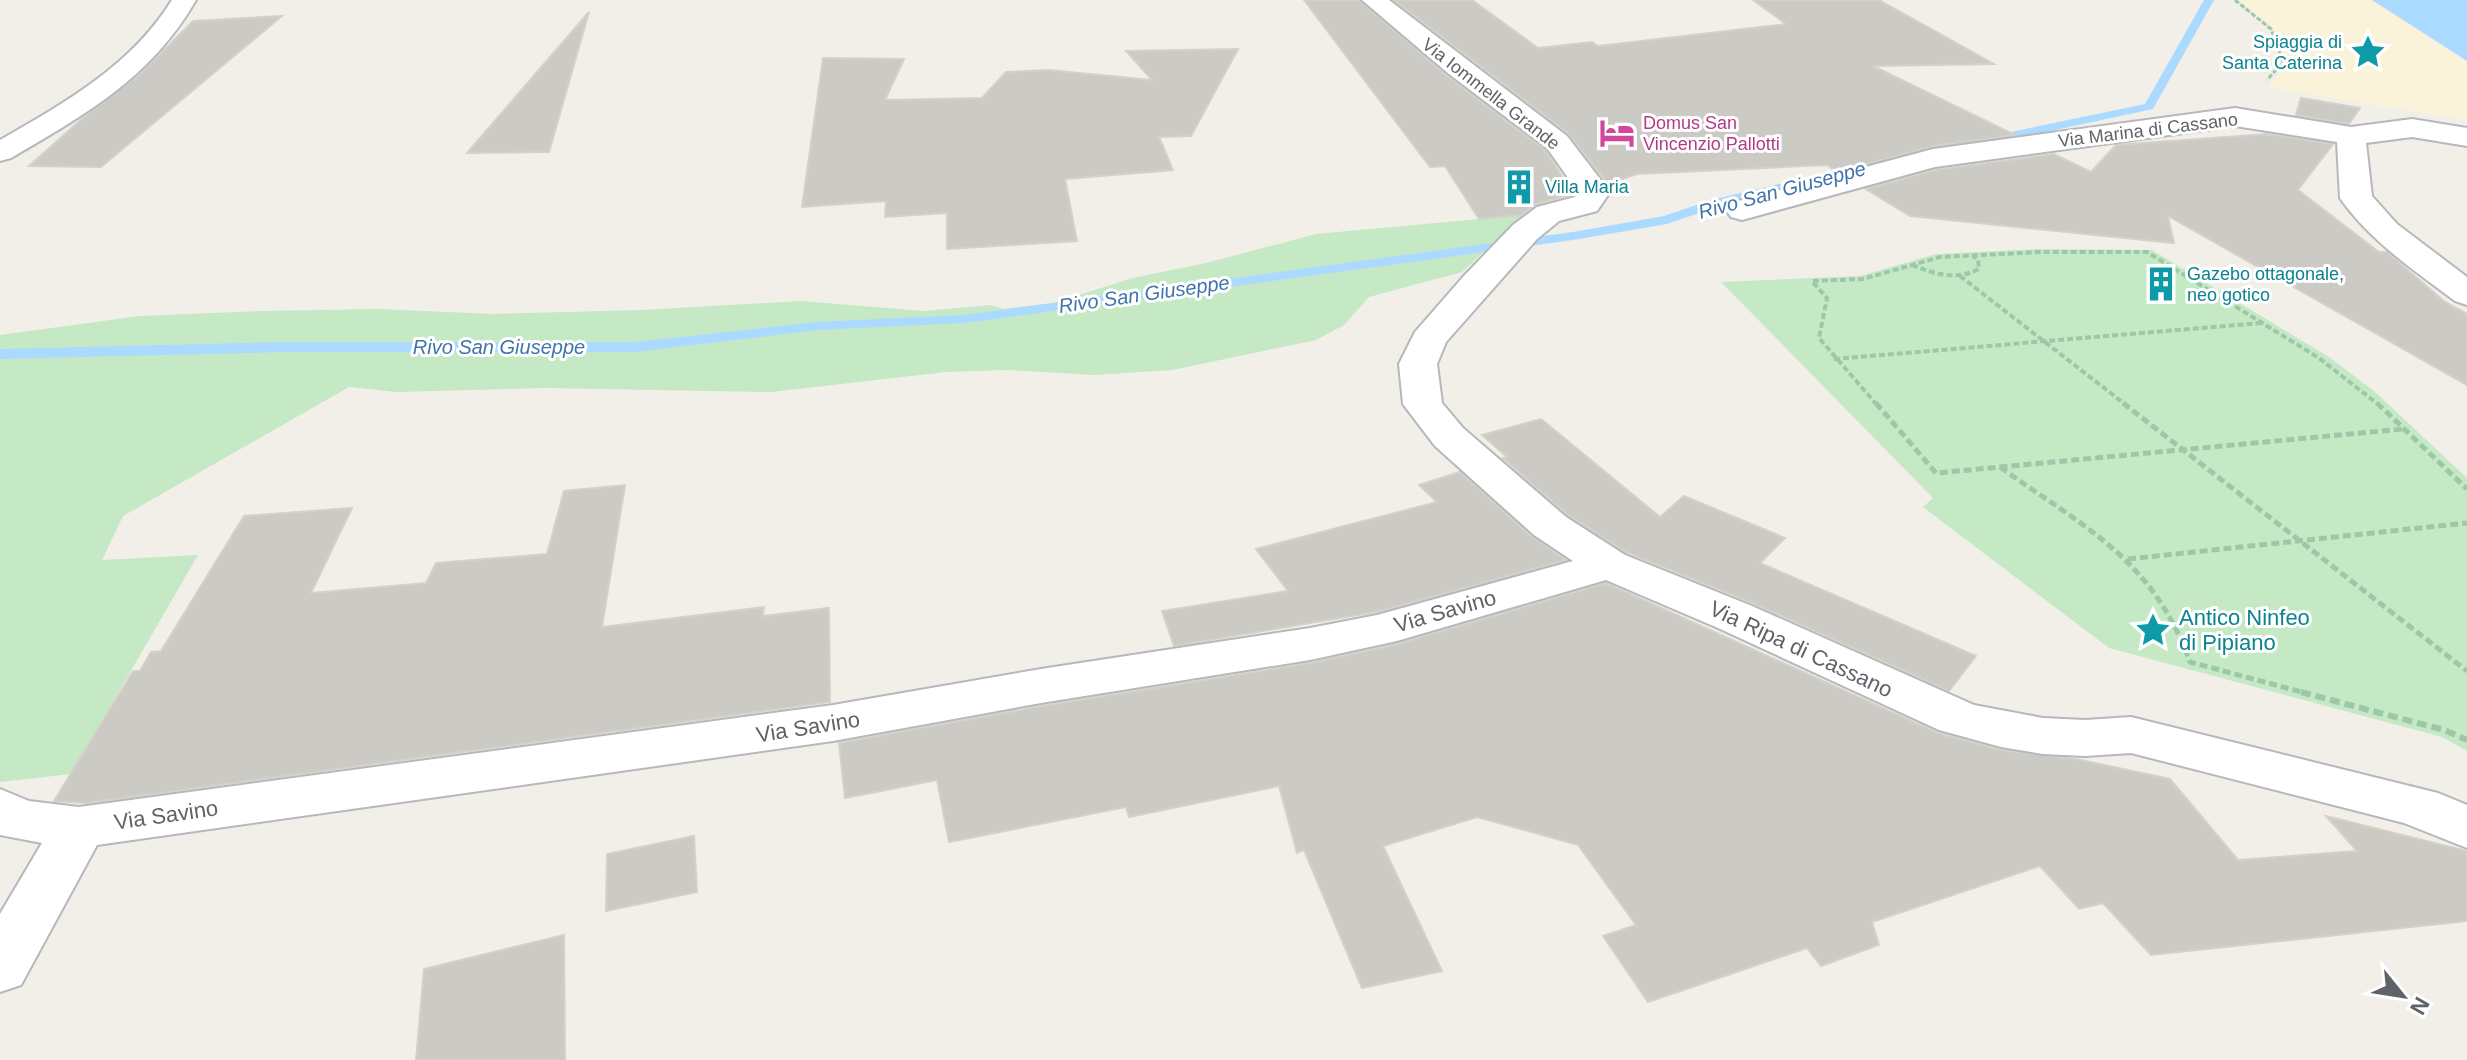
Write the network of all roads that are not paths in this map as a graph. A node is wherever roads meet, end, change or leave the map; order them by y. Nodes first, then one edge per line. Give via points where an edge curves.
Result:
1 (184, 0) edge
2 (1374, 0) edge
3 (2351, 136) junction
4 (2467, 137) edge
5 (0, 152) edge
6 (1742, 210) dead end
7 (1548, 214) joint
8 (2467, 294) edge
9 (1609, 565) junction
10 (0, 809) edge
11 (79, 827) junction
12 (2467, 828) edge
13 (0, 968) edge

1 - 5 street via 172,23 140,59 87,101
2 - 7 street, Via Iommella Grande via 1557,142 1594,192 1586,204
3 - 4 street, Via Marina di Cassano via 2412,128
3 - 6 street, Via Marina di Cassano via 2235,117 1933,158
3 - 8 street via 2356,198 2385,231
7 - 9 street, Via Ripa di Cassano via 1475,284 1428,340 1418,364 1423,404 1449,437 1550,526
9 - 11 street, Via Savino via 1380,630 1310,644 579,761
9 - 12 street, Via Ripa di Cassano via 1957,718 1995,729 2086,740 2131,735 2419,807
10 - 11 street, Via Savino via 17,820
11 - 13 street

